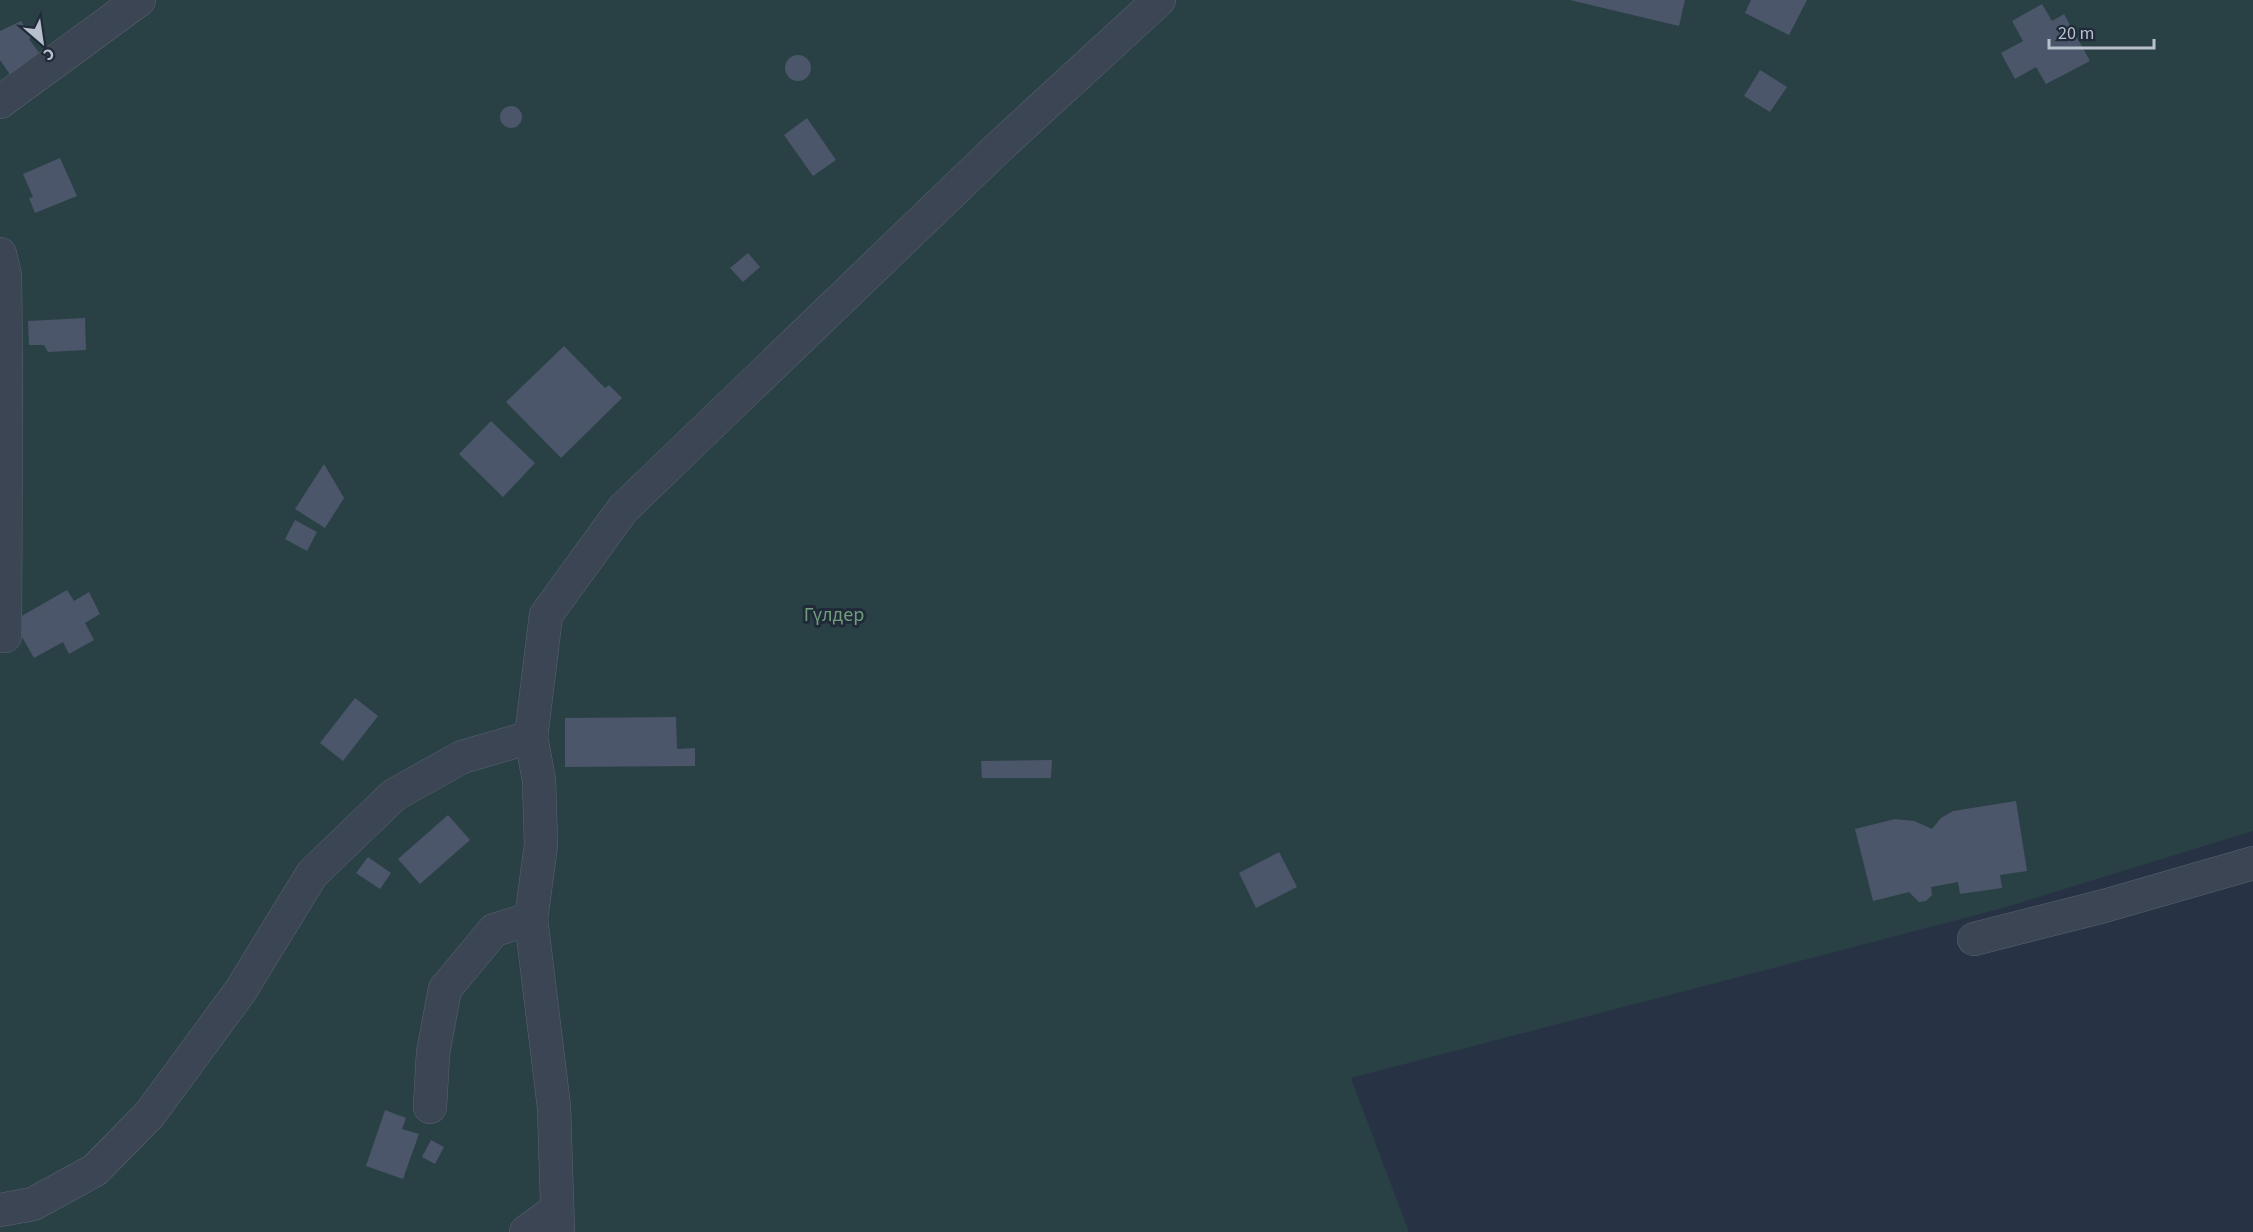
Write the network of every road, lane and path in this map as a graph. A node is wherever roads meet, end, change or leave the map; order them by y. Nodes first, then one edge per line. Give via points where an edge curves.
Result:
1 (139, 0) edge
2 (1159, 0) edge
3 (0, 102) edge
4 (0, 254) edge
5 (5, 636) dead end
6 (531, 737) junction
7 (2253, 863) edge
8 (531, 919) junction
9 (1974, 939) dead end
10 (430, 1107) dead end
11 (0, 1210) edge
12 (557, 1221) edge
13 (525, 1232) edge

1 - 3 street
2 - 6 street via 998,148 623,509 546,615
4 - 5 street via 5,276
6 - 8 street via 539,780 541,845
6 - 11 street via 462,757 394,795 312,874 241,990 150,1114 95,1170 33,1204
7 - 9 street
8 - 10 street via 495,930 445,989 433,1053
8 - 12 street via 554,1107
12 - 13 street

